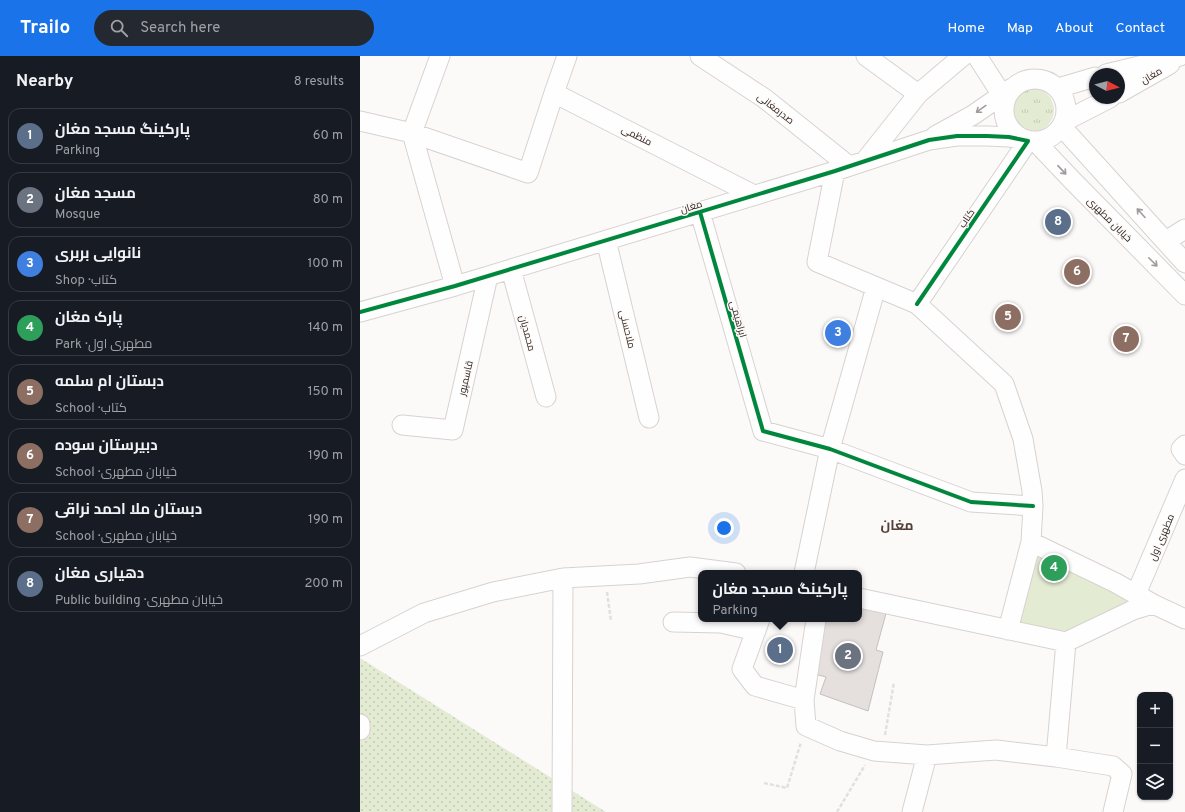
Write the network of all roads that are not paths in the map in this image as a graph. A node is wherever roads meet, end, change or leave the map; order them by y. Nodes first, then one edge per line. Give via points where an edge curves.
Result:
1 (440, 56) edge
2 (568, 56) edge
3 (700, 56) edge
4 (866, 56) edge
5 (962, 56) edge
6 (977, 56) edge
7 (1181, 56) edge
8 (1145, 60) edge
9 (1123, 68) edge
10 (1089, 79) edge
11 (1058, 88) junction
12 (1125, 90) edge
13 (1008, 91) junction
14 (554, 93) junction
15 (918, 94) junction
16 (1099, 104) edge
17 (360, 122) edge
18 (1063, 124) junction
19 (412, 133) junction
20 (929, 140) junction
21 (1032, 141) junction
22 (850, 166) junction
23 (754, 195) junction
24 (700, 212) junction
25 (1185, 229) edge
26 (606, 240) junction
27 (1166, 241) junction
28 (1185, 263) edge
29 (511, 269) junction
30 (488, 276) junction
31 (455, 286) junction
32 (876, 287) junction
33 (1185, 295) edge
34 (917, 304) junction
35 (360, 312) edge
36 (546, 397) dead end
37 (649, 418) dead end
38 (402, 425) dead end
39 (1185, 445) edge
40 (830, 450) junction
41 (1185, 455) edge
42 (1185, 479) edge
43 (1033, 506) junction
44 (1031, 542) junction
45 (707, 570) edge
46 (805, 570) edge
47 (563, 578) junction
48 (1136, 594) junction
49 (862, 599) edge
50 (1153, 604) junction
51 (1185, 619) edge
52 (698, 621) edge
53 (673, 622) dead end
54 (730, 622) edge
55 (816, 622) edge
56 (758, 625) edge
57 (1008, 630) junction
58 (1066, 642) junction
59 (360, 646) edge
60 (804, 700) junction
61 (360, 724) edge
62 (360, 730) edge
63 (927, 755) junction
64 (1056, 757) junction
65 (562, 812) edge
66 (912, 812) edge
67 (1113, 812) edge

1 - 19 street
2 - 14 street
3 - 22 street, صدرمغانی via 764,98
4 - 15 street
5 - 15 street
6 - 13 street
7 - 8 street, مغان
7 - 12 street, مغان
8 - 9 street, مغان
10 - 11 street
11 - 13 street via 1051,82 1032,78 1022,81
11 - 18 street via 1066,104 1067,113
13 -> 20 street, مغان
13 - 21 street via 1004,107 1005,118 1018,136
14 - 19 street via 528,173
14 - 23 street, منظمی
15 - 22 street
16 - 18 street
17 - 19 street
18 - 21 street via 1046,140
27 -> 18 street
19 - 31 street
20 - 21 street, مغان via 956,136 987,136
20 - 22 street, مغان
21 -> 33 street, خیابان مطهری
21 - 34 street, کتاب
22 - 23 street, مغان
22 - 32 street via 817,262
23 - 24 street, مغان
24 - 26 street, مغان
24 - 40 street, ابراهیمی via 763,432
25 - 27 street
26 - 29 street, مغان
26 - 37 street, ملاحسنی
27 - 28 street
29 - 30 street, مغان
29 - 36 street, محمدیان
30 - 31 street, مغان
30 - 38 street, قاسمپور via 453,430
31 - 35 street, مغان
32 - 34 street
32 - 40 street
34 - 43 street via 1004,384 1023,440
39 - 41 street via 1182,449
40 - 43 street via 971,502
40 - 46 street
42 - 48 street, مطهری اول
43 - 44 street
44 - 48 street
44 - 57 street
45 - 47 street via 690,568
47 - 59 street via 493,592 424,613
47 - 65 street
48 - 50 street
49 - 57 street
50 - 51 street
50 - 58 street via 1133,610
52 - 53 street
54 - 56 street
55 - 60 street
56 - 60 street via 742,669 755,686
57 - 58 street
58 - 64 street
60 - 63 street via 806,726 840,741 878,751
61 - 62 street
63 - 64 street via 996,750
63 - 66 street
64 - 67 street via 1113,766 1122,774

